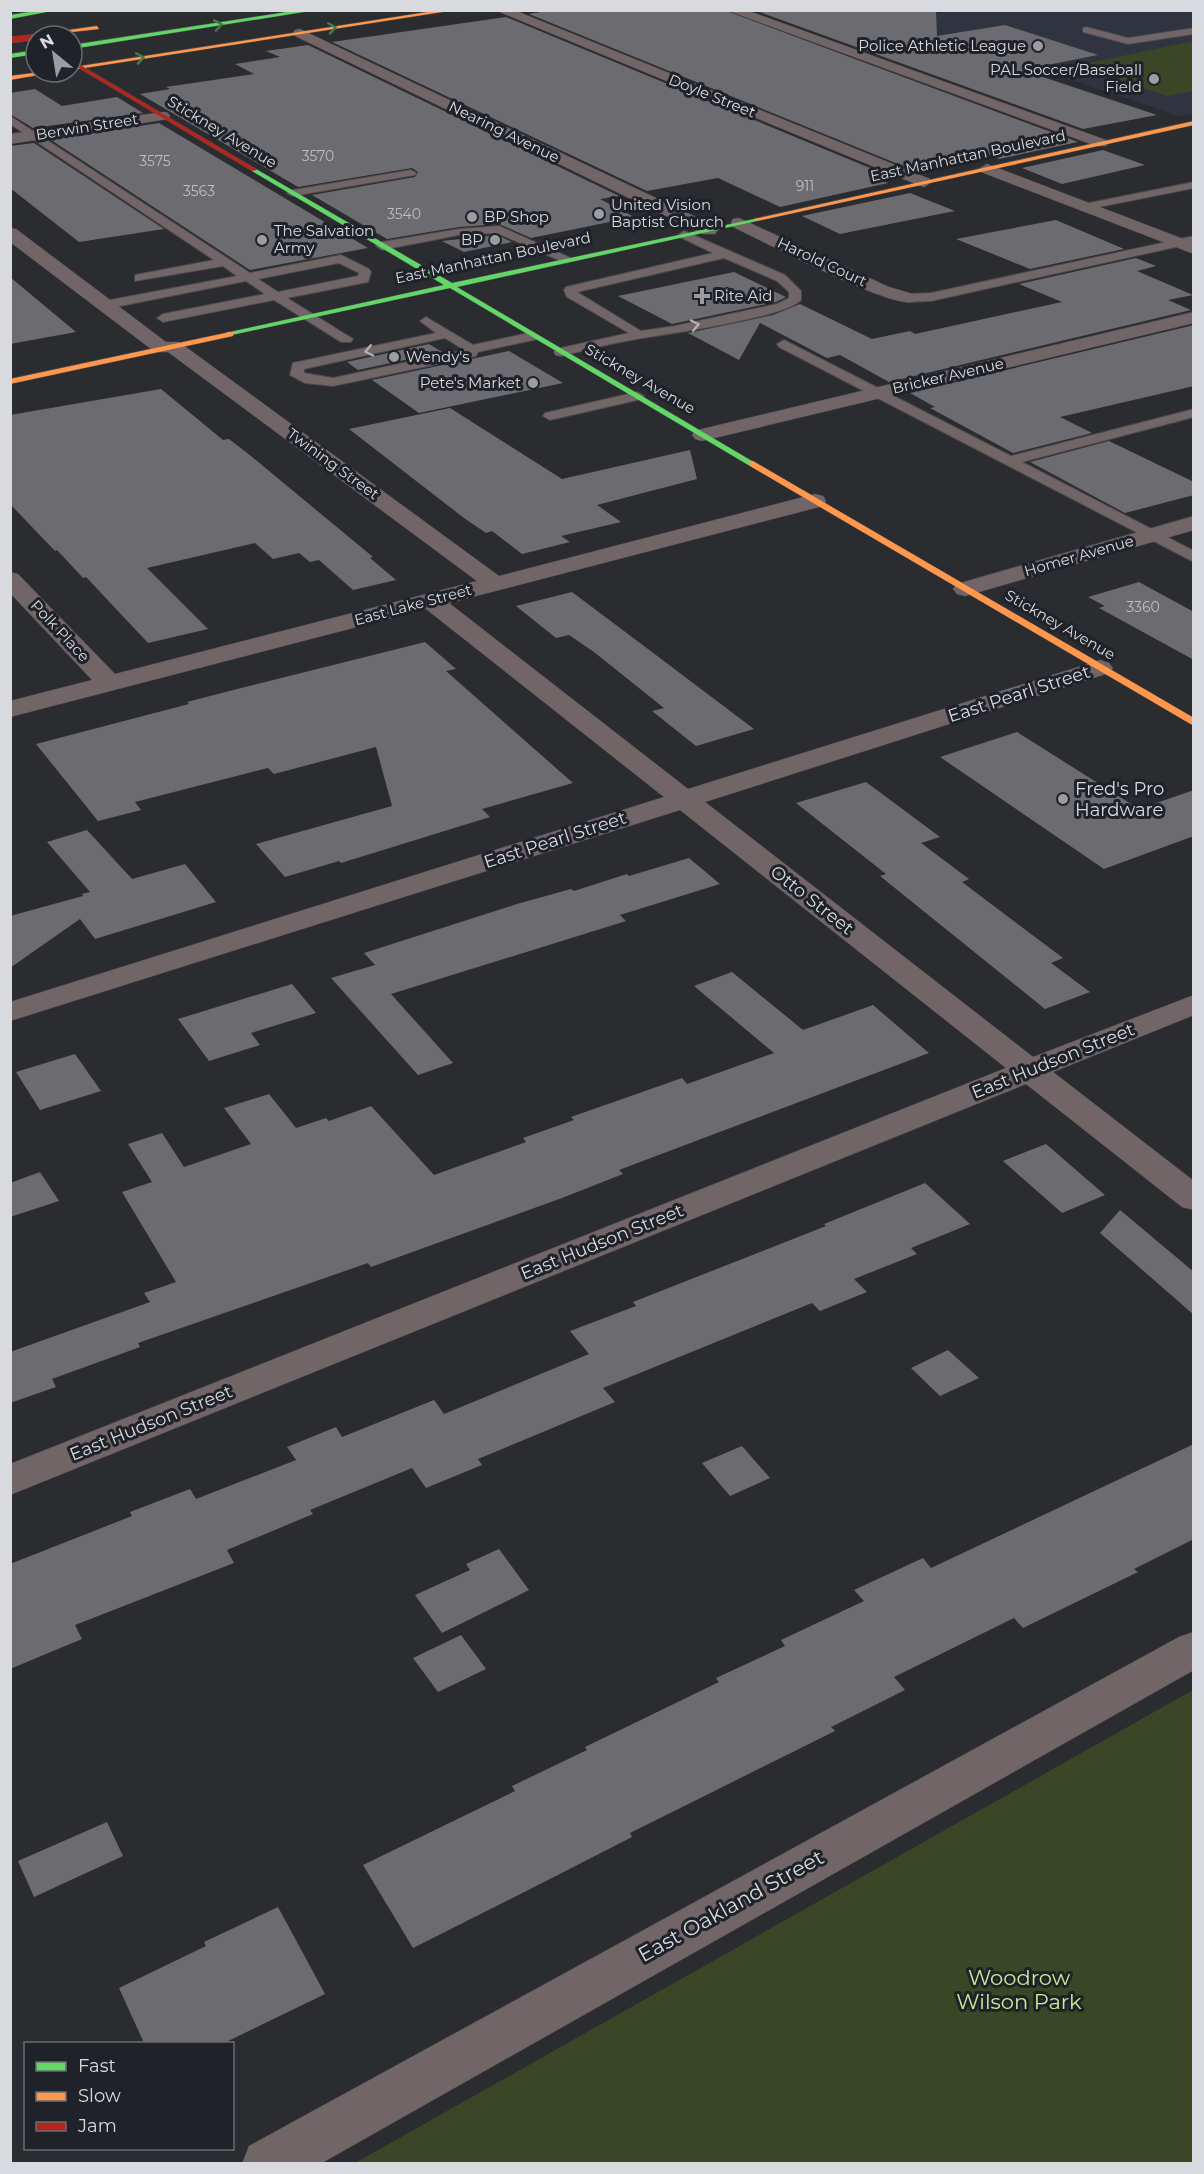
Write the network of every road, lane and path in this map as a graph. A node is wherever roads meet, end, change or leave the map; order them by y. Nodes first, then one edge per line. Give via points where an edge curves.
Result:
1 (55, 10) edge
2 (314, 10) edge
3 (453, 10) edge
4 (501, 10) edge
5 (732, 10) edge
6 (10, 17) edge
7 (10, 24) edge
8 (116, 25) dead end
9 (84, 30) edge
10 (1086, 30) dead end
11 (24, 31) edge
12 (1194, 31) edge
13 (300, 33) junction
14 (84, 44) edge
15 (84, 65) edge
16 (84, 71) edge
17 (163, 116) junction
18 (10, 119) edge
19 (1194, 123) edge
20 (35, 135) junction
21 (10, 139) edge
22 (1101, 143) junction
23 (987, 169) junction
24 (411, 173) dead end
25 (924, 182) junction
26 (1194, 185) edge
27 (293, 193) junction
28 (1084, 207) junction
29 (739, 223) junction
30 (709, 230) junction
31 (10, 233) edge
32 (684, 235) junction
33 (1194, 239) edge
34 (1176, 243) junction
35 (382, 246) junction
36 (1194, 249) edge
37 (725, 254) junction
38 (567, 259) junction
39 (225, 262) junction
40 (248, 277) junction
41 (139, 278) dead end
42 (446, 284) junction
43 (277, 296) junction
44 (907, 298) joint
45 (105, 305) junction
46 (306, 316) junction
47 (1194, 317) edge
48 (163, 318) dead end
49 (426, 321) dead end
50 (447, 334) junction
51 (637, 335) junction
52 (533, 336) junction
53 (346, 339) dead end
54 (784, 344) dead end
55 (167, 347) junction
56 (471, 349) junction
57 (561, 352) junction
58 (10, 382) edge
59 (875, 393) junction
60 (637, 396) junction
61 (1194, 413) edge
62 (550, 416) dead end
63 (702, 435) junction
64 (1009, 461) junction
65 (814, 501) junction
66 (1194, 523) edge
67 (1152, 535) junction
68 (1194, 556) edge
69 (10, 579) edge
70 (494, 584) junction
71 (965, 589) junction
72 (430, 600) junction
73 (1100, 668) junction
74 (109, 683) junction
75 (10, 709) edge
76 (1194, 723) edge
77 (684, 800) junction
78 (1194, 1004) edge
79 (10, 1012) edge
80 (1029, 1071) junction
81 (1194, 1199) edge
82 (10, 1480) edge
83 (1194, 1649) edge
84 (268, 2163) edge

1 - 6 main road
14 -> 2 main road
13 -> 3 main road
4 - 25 street, Doyle Street
5 - 22 street
7 - 11 main road
8 - 9 main road
10 - 12 lane via 1128,41
15 -> 13 main road
13 - 30 street, Nearing Avenue
16 - 17 main road, Stickney Avenue
17 - 20 street, Berwin Street
17 - 27 main road, Stickney Avenue
18 - 20 lane
19 - 22 main road, East Manhattan Boulevard
20 - 21 street, Berwin Street
20 - 39 lane
22 - 23 main road, East Manhattan Boulevard
23 - 25 main road, East Manhattan Boulevard
23 - 28 street
24 - 27 lane
25 - 29 main road, East Manhattan Boulevard
26 - 28 lane
27 - 35 main road, Stickney Avenue
28 - 34 street
29 - 30 main road, East Manhattan Boulevard
29 - 44 street, Harold Court via 883,291
30 - 32 main road, East Manhattan Boulevard
31 - 45 street, Twining Street
32 - 37 lane
32 - 38 main road, East Manhattan Boulevard
33 - 34 lane
34 - 36 street
34 - 44 lane via 932,297
35 - 38 lane via 499,229
35 - 42 main road, Stickney Avenue
37 - 51 lane via 570,290
51 -> 37 lane via 781,307 795,300 795,291 781,278
38 - 42 main road, East Manhattan Boulevard
39 - 40 lane
39 - 41 lane
40 - 43 lane
40 - 43 lane via 341,259 365,272 364,279
40 - 45 lane
42 - 46 main road, East Manhattan Boulevard
42 - 52 main road, Stickney Avenue
43 - 46 lane
43 - 48 lane
45 - 55 street, Twining Street
46 - 53 lane
46 - 55 main road, East Manhattan Boulevard
47 - 59 street, Bricker Avenue
49 - 50 lane
50 - 56 lane
50 -> 56 lane via 298,366 297,375 333,382 471,353
51 - 57 lane
52 - 56 lane
52 - 57 main road, Stickney Avenue
54 - 59 lane
55 - 58 main road, East Manhattan Boulevard
55 - 70 street, Twining Street
57 - 60 main road, Stickney Avenue
59 - 63 street, Bricker Avenue
59 - 64 lane
60 - 62 lane
60 - 63 main road, Stickney Avenue
61 - 64 lane
63 - 65 main road, Stickney Avenue
64 - 67 lane
65 - 70 street, East Lake Street
65 - 71 main road, Stickney Avenue
66 - 67 street, Homer Avenue
67 - 68 lane
67 - 71 street, Homer Avenue
69 - 74 street, Polk Place
70 - 72 street, East Lake Street
71 - 73 main road, Stickney Avenue
72 - 74 street, East Lake Street
72 - 77 street, Otto Street
73 - 76 main road, Stickney Avenue
73 - 77 street, East Pearl Street
74 - 75 street, East Lake Street
77 - 79 street, East Pearl Street
77 - 80 street, Otto Street
78 - 80 street, East Hudson Street
80 - 81 street, Otto Street
80 - 82 street, East Hudson Street
83 - 84 street, East Oakland Street

